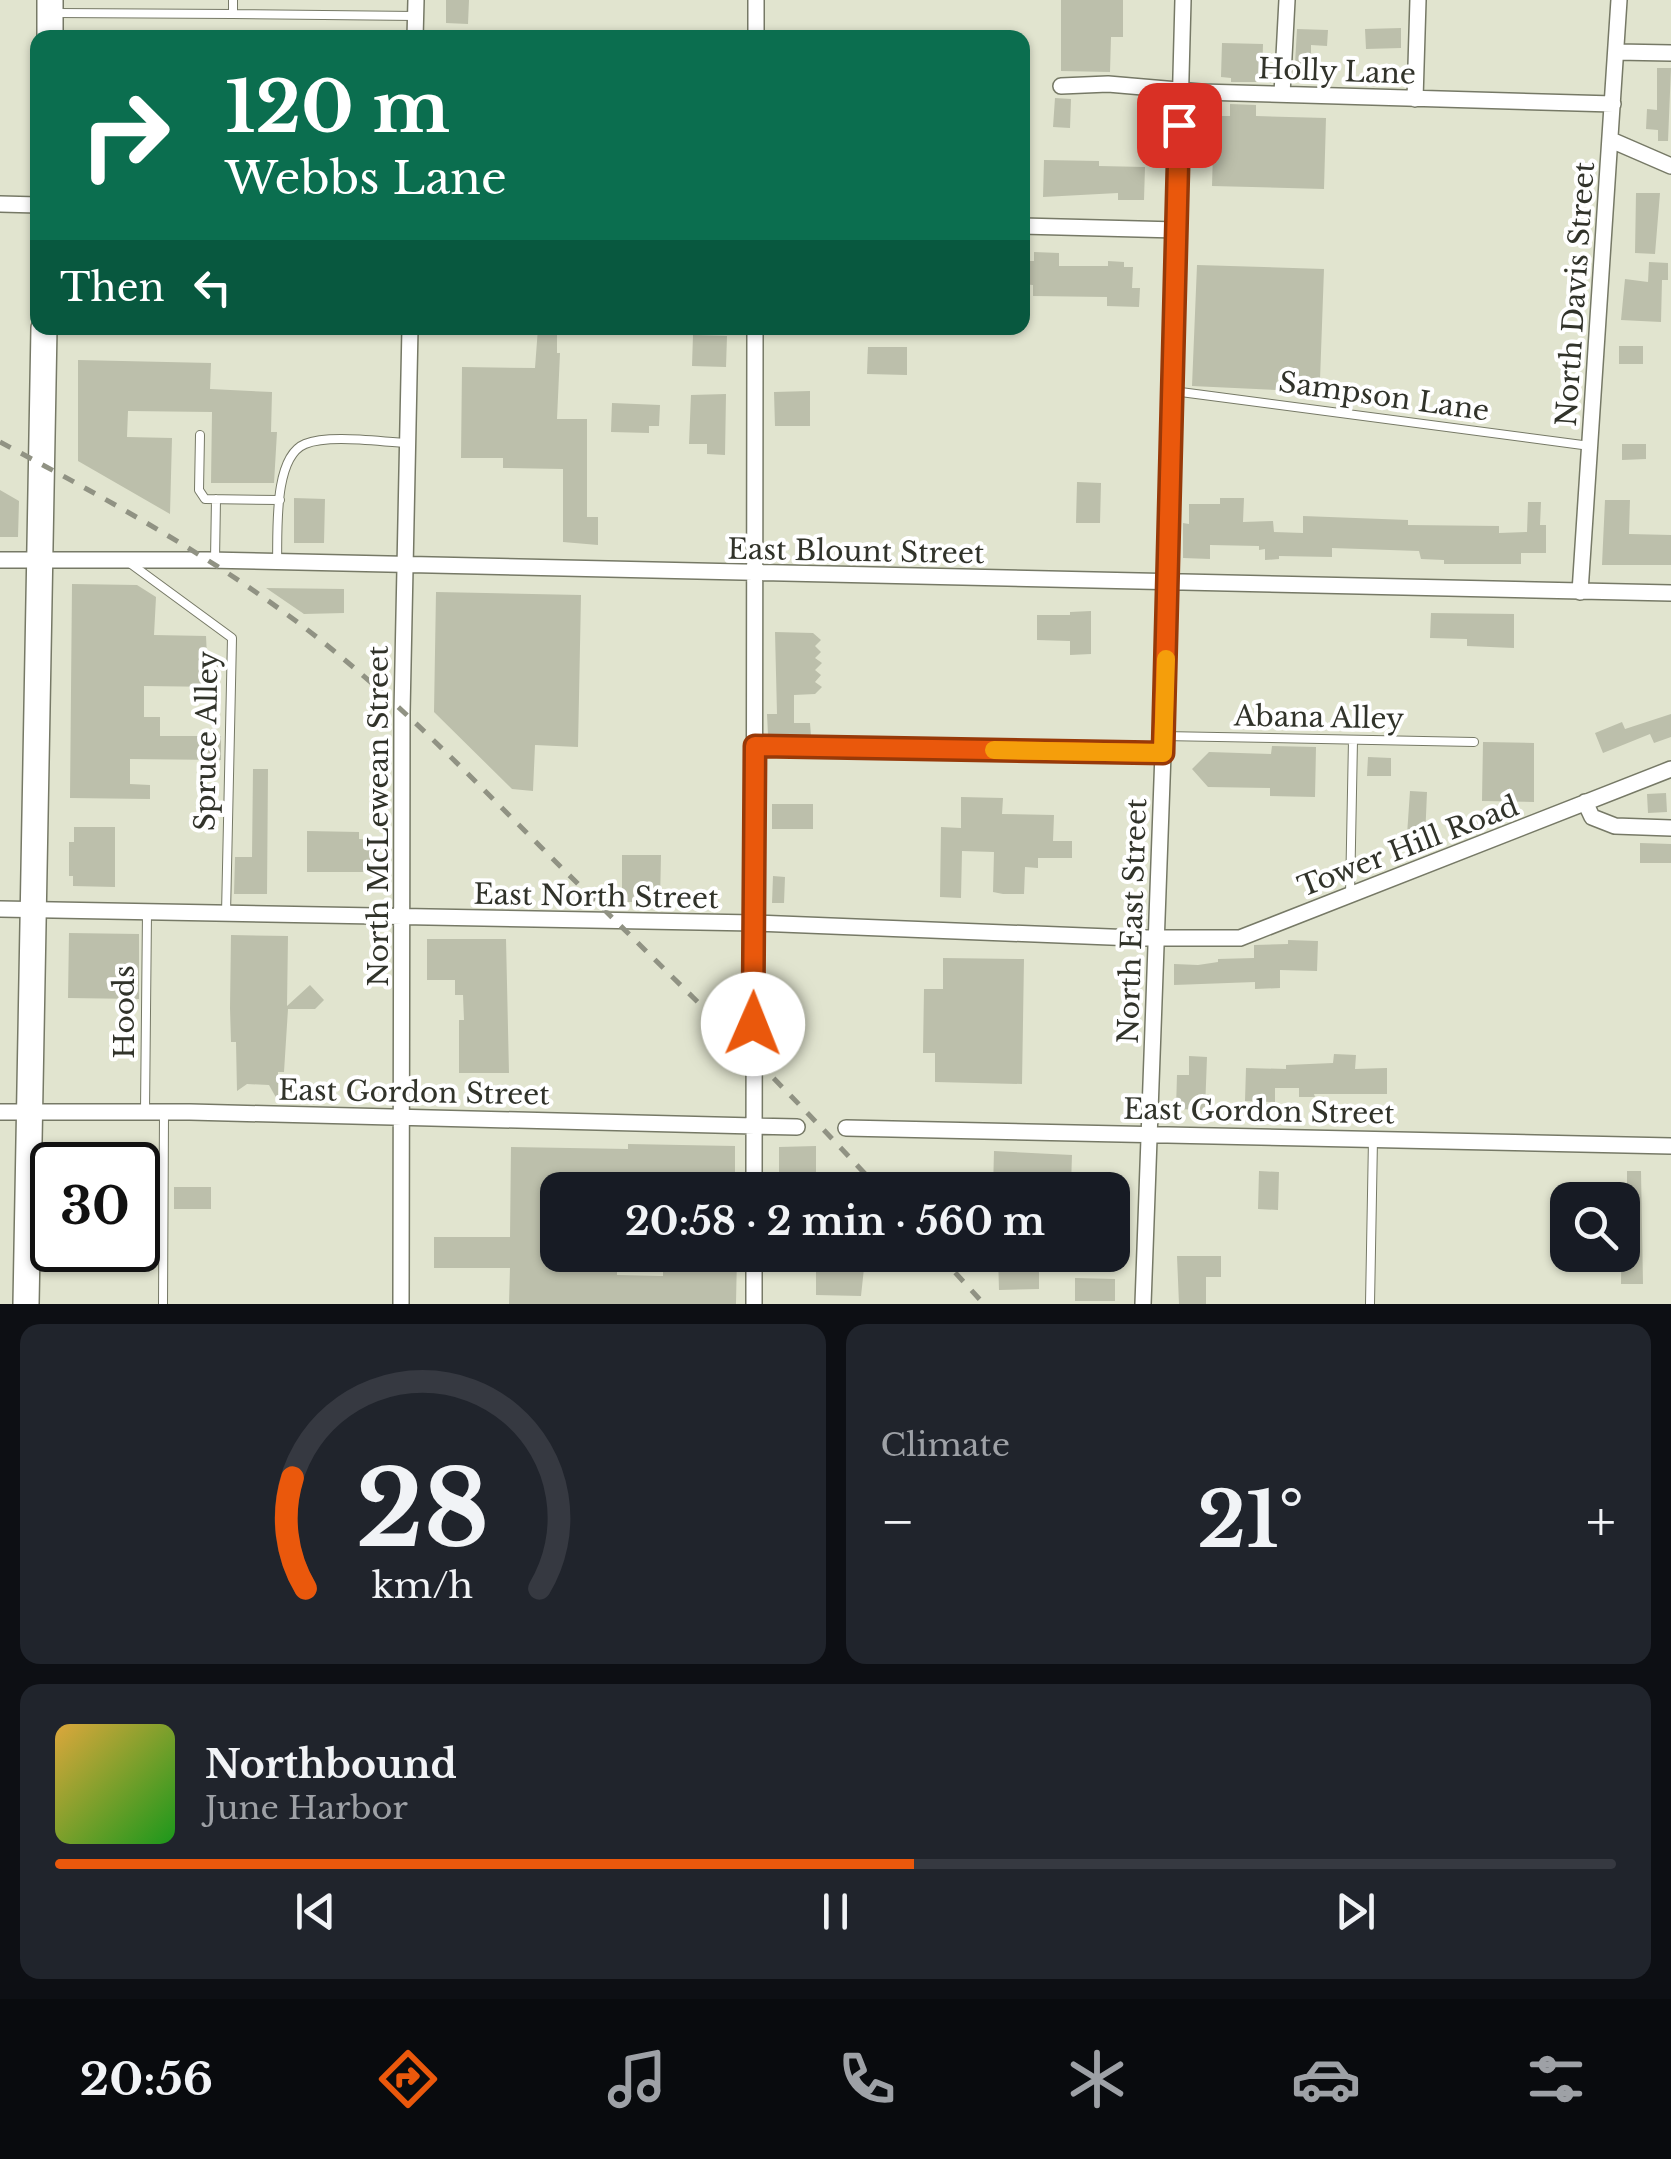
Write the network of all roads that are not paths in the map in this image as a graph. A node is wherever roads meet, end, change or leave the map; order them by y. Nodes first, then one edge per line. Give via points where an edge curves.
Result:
1 (233, 0) edge
2 (756, 0) edge
3 (1183, 0) edge
4 (1287, 0) edge
5 (1418, 0) edge
6 (1619, 0) edge
7 (416, 8) edge
8 (232, 14) junction
9 (50, 17) edge
10 (756, 30) edge
11 (1617, 52) junction
12 (1671, 54) edge
13 (1060, 86) dead end
14 (1180, 90) junction
15 (1282, 94) junction
16 (1415, 99) junction
17 (1613, 104) junction
18 (1611, 140) junction
19 (1671, 166) edge
20 (0, 204) edge
21 (30, 205) edge
22 (1030, 226) edge
23 (1176, 230) junction
24 (44, 335) edge
25 (410, 335) edge
26 (755, 335) edge
27 (1173, 391) junction
28 (200, 435) dead end
29 (408, 442) junction
30 (1590, 446) junction
31 (216, 499) junction
32 (280, 500) junction
33 (0, 560) edge
34 (126, 560) junction
35 (215, 560) junction
36 (41, 561) junction
37 (277, 562) junction
38 (406, 566) junction
39 (755, 574) junction
40 (1168, 583) junction
41 (1580, 592) junction
42 (1671, 593) edge
43 (1163, 736) junction
44 (1353, 740) junction
45 (1474, 742) dead end
46 (755, 746) junction
47 (1163, 753) junction
48 (1671, 769) edge
49 (1585, 802) junction
50 (1671, 828) edge
51 (1350, 896) junction
52 (0, 910) edge
53 (35, 910) junction
54 (147, 912) junction
55 (226, 914) junction
56 (402, 918) junction
57 (754, 923) junction
58 (1157, 938) junction
59 (0, 1112) edge
60 (30, 1112) junction
61 (145, 1112) junction
62 (164, 1112) junction
63 (401, 1118) junction
64 (754, 1125) junction
65 (797, 1127) dead end
66 (846, 1128) dead end
67 (1148, 1134) junction
68 (1373, 1138) junction
69 (1671, 1146) edge
70 (754, 1172) edge
71 (754, 1272) edge
72 (26, 1304) edge
73 (163, 1304) edge
74 (401, 1304) edge
75 (754, 1304) edge
76 (1143, 1304) edge
77 (1370, 1304) edge

1 - 8 lane
2 - 10 street
3 - 14 street, North East Street
4 - 15 street
5 - 16 street
6 - 11 street, North Davis Street
7 - 8 lane
8 - 9 lane
11 - 12 street
11 - 17 street, North Davis Street
13 - 14 street, Holly Lane
14 - 15 street, Holly Lane
14 - 23 street, North East Street
15 - 16 street, Holly Lane
16 - 17 street, Holly Lane
17 - 18 street, North Davis Street
18 - 19 street
18 - 30 street, North Davis Street
20 - 21 street
22 - 23 street
23 - 27 street, North East Street
24 - 36 main road
25 - 29 street, North McLewean Street
26 - 39 street
27 - 30 lane, Sampson Lane
27 - 40 street, North East Street
28 - 31 lane via 198,490 204,499
29 - 32 lane via 301,445 286,464
29 - 38 street, North McLewean Street
30 - 41 street, North Davis Street
31 - 32 lane
31 - 35 lane
32 - 37 lane
33 - 36 street, East Blount Street
34 - 35 street, East Blount Street
34 - 36 street, East Blount Street
34 - 55 lane, Spruce Alley via 232,638
35 - 37 street, East Blount Street
36 - 53 main road
37 - 38 street, East Blount Street
38 - 39 street, East Blount Street
38 - 56 street, North McLewean Street
39 - 40 street, East Blount Street
39 - 46 street
40 - 41 street, East Blount Street
40 - 43 street, North East Street
41 - 42 street, East Blount Street
43 - 44 lane, Abana Alley
43 - 47 street, North East Street
44 - 45 lane, Abana Alley
44 - 51 lane
46 - 47 street
46 - 57 street
47 - 58 street, North East Street
48 - 49 street, Tower Hill Road
49 - 50 street via 1592,817 1615,826
49 - 51 street, Tower Hill Road
51 - 58 street, Tower Hill Road via 1240,938
52 - 53 street, East North Street
53 - 54 street, East North Street
53 - 60 main road
54 - 55 street, East North Street
54 - 61 lane, Hoods
55 - 56 street, East North Street
56 - 57 street, East North Street
56 - 63 street, North McLewean Street
57 - 58 street, East North Street
57 - 64 street
58 - 67 street, North East Street
59 - 60 street, East Gordon Street
60 - 61 street, East Gordon Street
60 - 72 main road
61 - 62 street, East Gordon Street
62 - 63 street, East Gordon Street
62 - 73 lane
63 - 64 street, East Gordon Street
63 - 74 street, North McLewean Street
64 - 65 street, East Gordon Street
64 - 70 street
66 - 67 street, East Gordon Street
67 - 68 street, East Gordon Street
67 - 76 street, North East Street
68 - 69 street, East Gordon Street
68 - 77 lane
71 - 75 street

